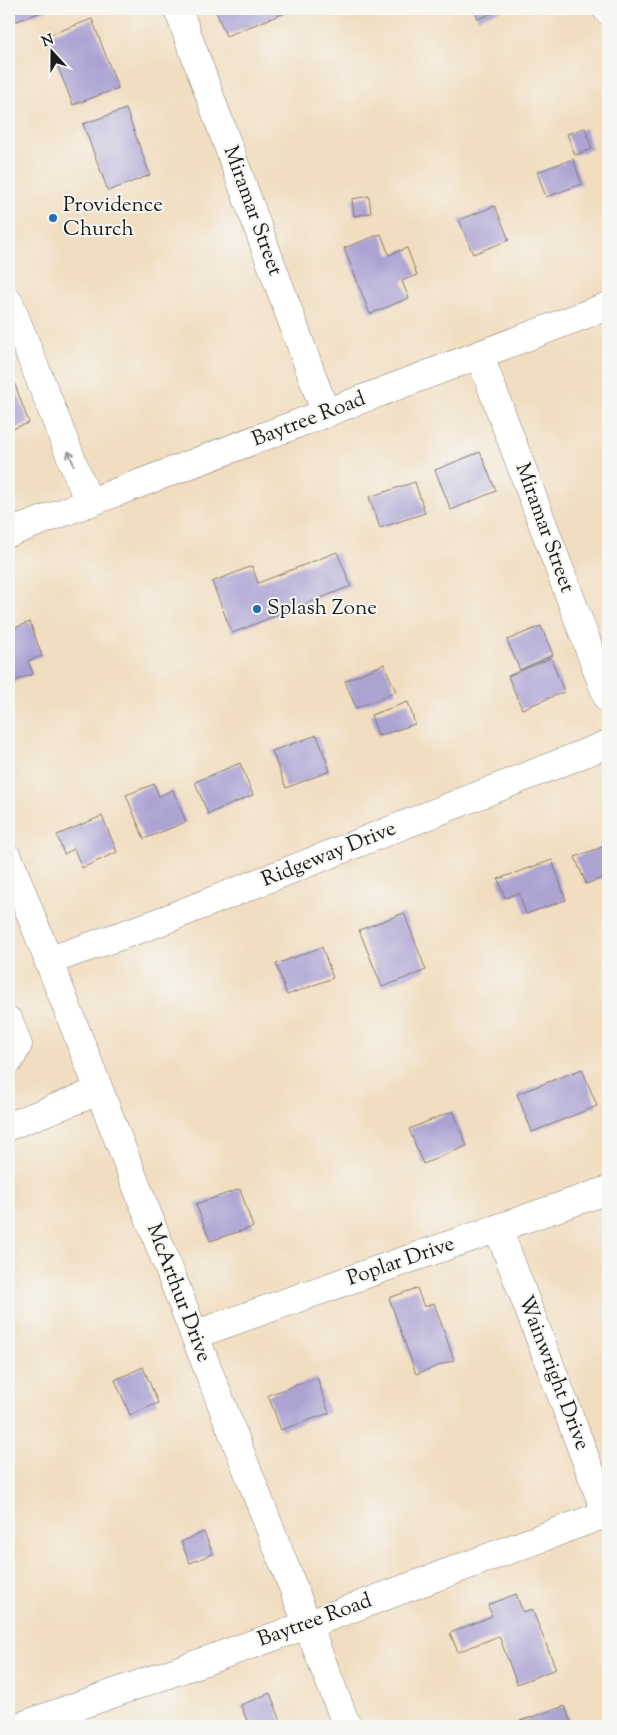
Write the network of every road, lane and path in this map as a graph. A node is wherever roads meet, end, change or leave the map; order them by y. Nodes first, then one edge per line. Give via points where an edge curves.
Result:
1 (178, 9) edge
2 (9, 302) edge
3 (608, 306) edge
4 (480, 356) junction
5 (326, 414) junction
6 (89, 503) junction
7 (9, 533) edge
8 (608, 700) edge
9 (608, 744) edge
10 (9, 859) edge
11 (17, 905) edge
12 (48, 961) junction
13 (9, 1020) edge
14 (9, 1061) edge
15 (99, 1091) junction
16 (9, 1126) edge
17 (608, 1190) edge
18 (498, 1228) junction
19 (194, 1335) junction
20 (608, 1515) edge
21 (307, 1625) junction
22 (21, 1726) edge
23 (347, 1726) edge

1 - 5 street, Miramar Street
6 -> 2 street
3 - 4 street, Baytree Road
4 - 5 street, Baytree Road
4 - 8 street, Miramar Street
5 - 6 street, Baytree Road
6 - 7 street, Baytree Road
9 - 12 street, Ridgeway Drive via 154,924
10 - 11 street, McArthur Drive
11 - 12 street, McArthur Drive
12 - 15 street, McArthur Drive
13 - 14 street via 18,1045
15 - 16 street
15 - 19 street, McArthur Drive
17 - 18 street, Poplar Drive
18 - 19 street, Poplar Drive
18 - 20 street, Wainwright Drive
19 - 21 street, McArthur Drive
20 - 21 street, Baytree Road
21 - 22 street, Baytree Road
21 - 23 street, McArthur Drive

